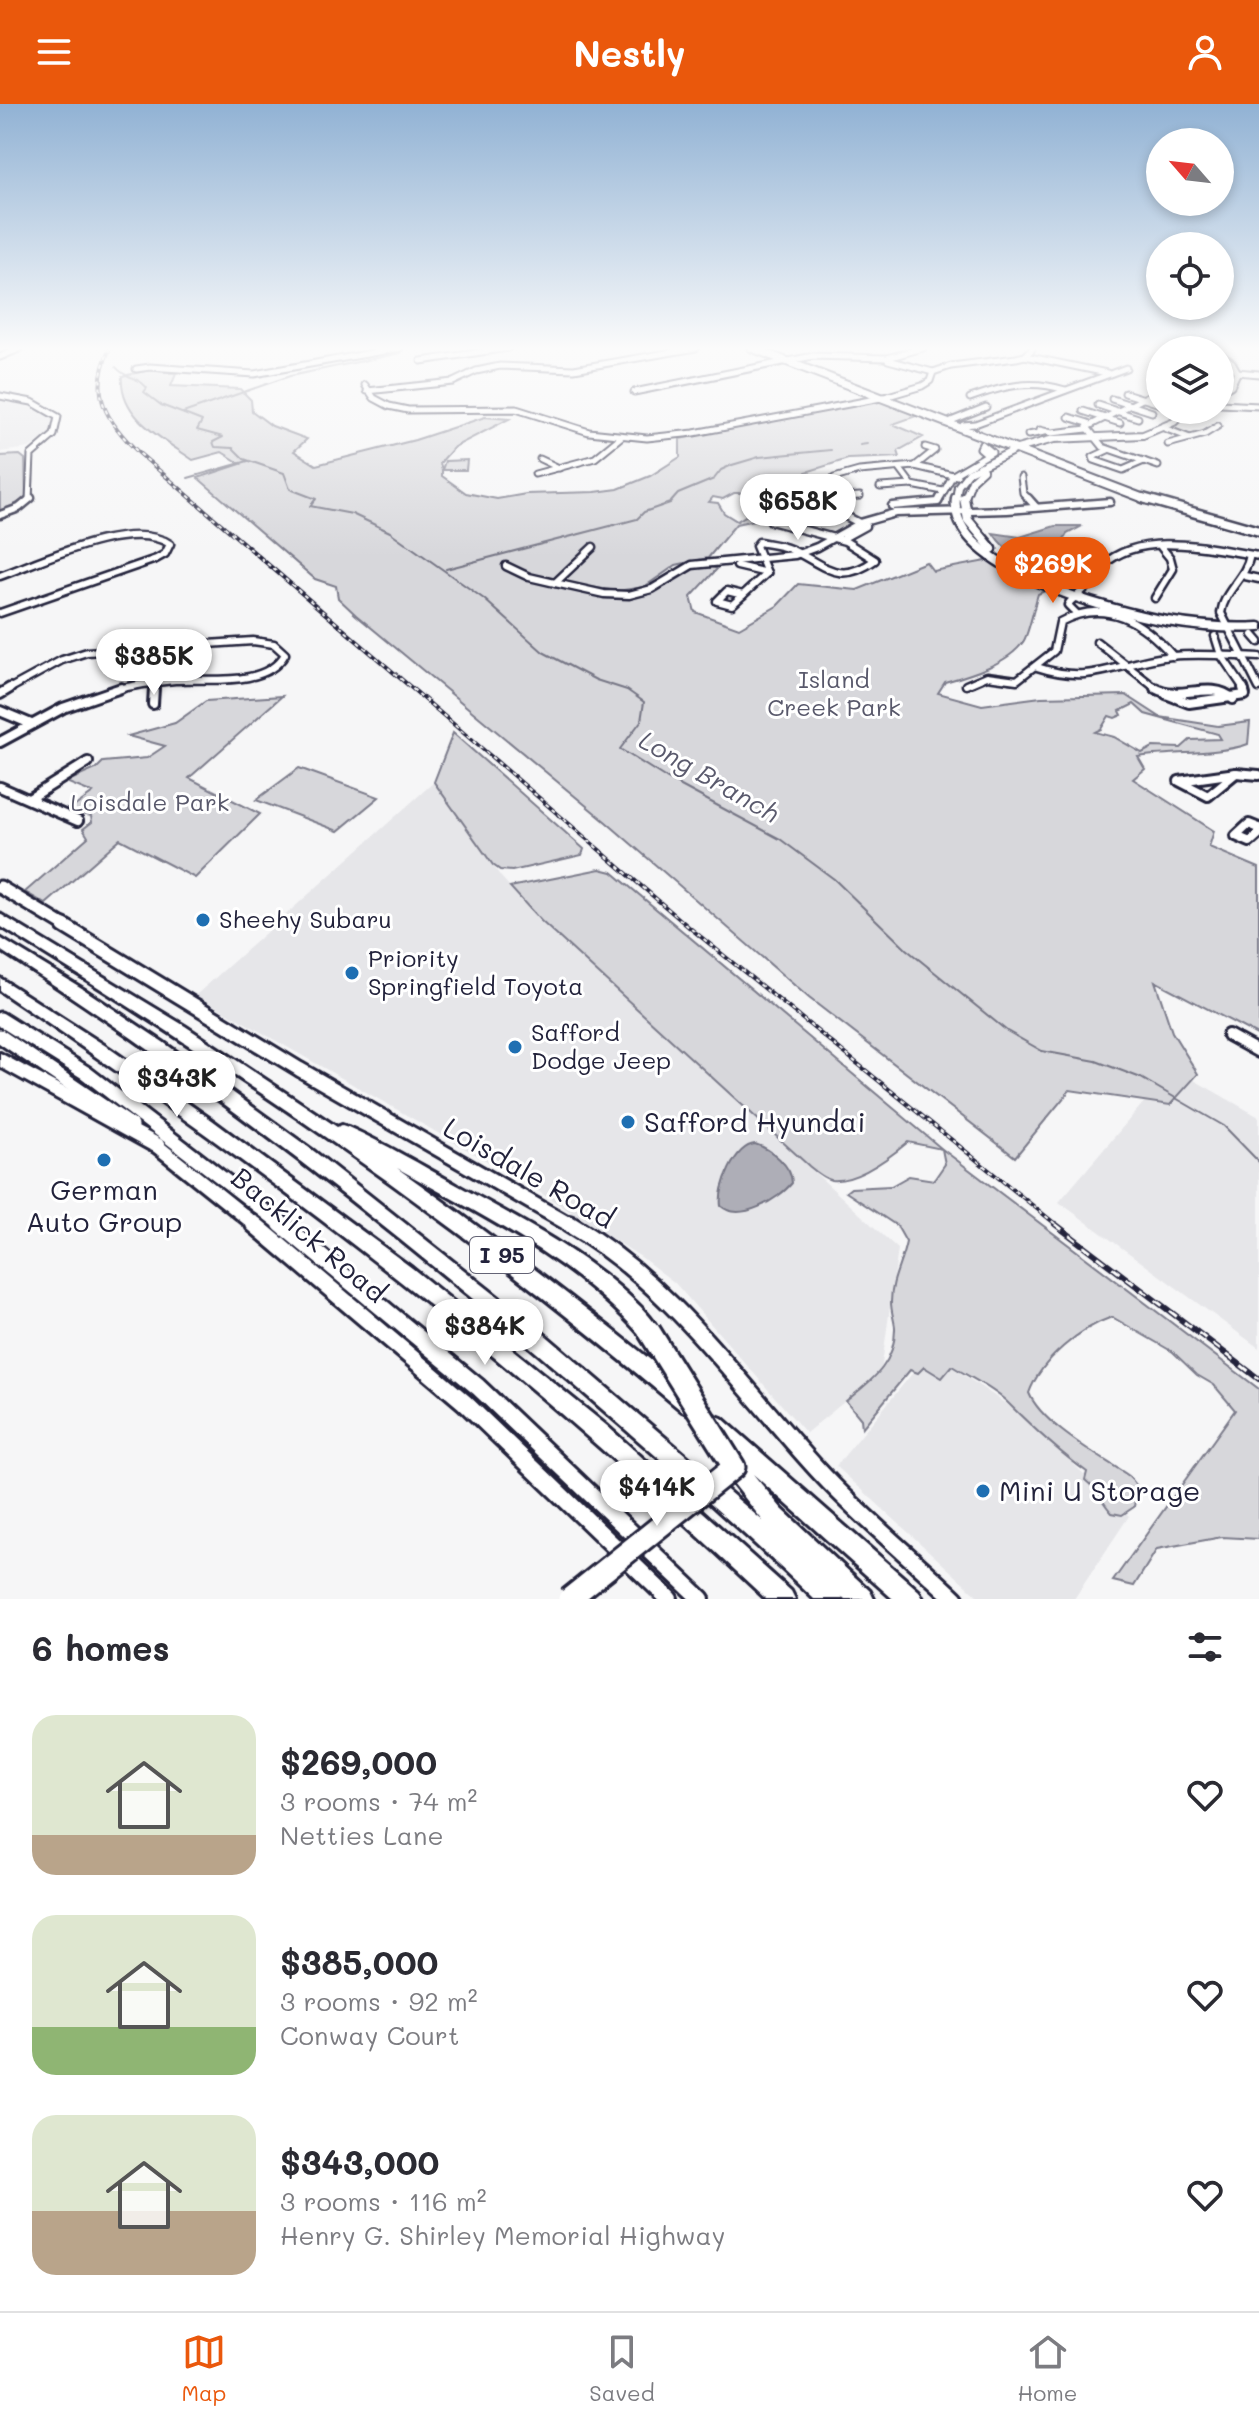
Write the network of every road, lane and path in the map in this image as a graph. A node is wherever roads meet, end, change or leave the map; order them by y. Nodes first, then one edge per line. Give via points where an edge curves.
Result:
1 (58, 418) edge
2 (553, 418) edge
3 (770, 418) edge
4 (939, 418) edge
5 (942, 418) edge
6 (959, 418) edge
7 (992, 418) edge
8 (1071, 418) edge
9 (1101, 418) edge
10 (1104, 418) edge
11 (951, 421) junction
12 (1120, 423) dead end
13 (1169, 424) edge
14 (963, 425) junction
15 (1088, 426) junction
16 (1218, 426) dead end
17 (1164, 428) junction
18 (1028, 435) dead end
19 (622, 436) junction
20 (1094, 438) junction
21 (1190, 438) junction
22 (1168, 444) dead end
23 (925, 447) dead end
24 (1022, 450) junction
25 (1108, 450) junction
26 (987, 454) dead end
27 (540, 459) dead end
28 (1144, 461) junction
29 (915, 466) junction
30 (1158, 466) dead end
31 (559, 468) junction
32 (900, 469) junction
33 (535, 474) dead end
34 (953, 475) junction
35 (963, 477) junction
36 (1021, 477) dead end
37 (912, 485) junction
38 (880, 487) dead end
39 (943, 491) junction
40 (860, 496) dead end
41 (841, 497) junction
42 (828, 498) junction
43 (784, 501) dead end
44 (1110, 502) dead end
45 (892, 506) dead end
46 (1036, 507) junction
47 (906, 508) junction
48 (959, 510) junction
49 (0, 515) edge
50 (867, 515) dead end
51 (844, 516) junction
52 (771, 521) dead end
53 (857, 522) junction
54 (1259, 529) edge
55 (833, 537) junction
56 (845, 537) dead end
57 (593, 547) dead end
58 (1161, 547) junction
59 (799, 554) junction
60 (1250, 555) junction
61 (1259, 556) edge
62 (763, 561) junction
63 (506, 566) dead end
64 (737, 566) dead end
65 (767, 573) junction
66 (0, 576) edge
67 (1245, 576) junction
68 (1259, 579) edge
69 (555, 583) junction
70 (744, 595) dead end
71 (1076, 596) junction
72 (1155, 598) dead end
73 (0, 613) edge
74 (1076, 613) junction
75 (1226, 625) junction
76 (1258, 631) edge
77 (1215, 636) dead end
78 (1097, 642) dead end
79 (1221, 655) junction
80 (1173, 656) junction
81 (1242, 656) junction
82 (1259, 657) edge
83 (1037, 667) junction
84 (1125, 667) junction
85 (154, 682) junction
86 (966, 685) dead end
87 (1259, 688) edge
88 (0, 694) edge
89 (153, 704) dead end
90 (0, 711) edge
91 (31, 724) junction
92 (0, 742) edge
93 (88, 762) dead end
94 (1236, 773) junction
95 (1259, 775) edge
96 (0, 787) edge
97 (29, 799) junction
98 (78, 821) dead end
99 (1259, 827) edge
100 (1259, 834) edge
101 (0, 887) edge
102 (0, 919) edge
103 (0, 943) edge
104 (0, 954) edge
105 (0, 983) edge
106 (112, 1015) junction
107 (0, 1019) edge
108 (1228, 1035) dead end
109 (0, 1036) edge
110 (1259, 1052) edge
111 (0, 1059) edge
112 (308, 1116) junction
113 (156, 1145) junction
114 (734, 1467) junction
115 (569, 1599) edge
116 (669, 1599) edge
117 (701, 1599) edge
118 (783, 1599) edge
119 (831, 1599) edge
120 (862, 1599) edge
121 (911, 1599) edge
122 (955, 1599) edge

1 - 49 street via 60,429 33,450 29,501
2 - 19 street via 582,430
3 - 19 street via 687,436
4 - 24 main road
5 - 11 main road
6 - 11 street
7 - 14 street
8 - 15 street
9 - 15 street
10 - 12 street
11 - 14 main road
13 - 17 street
14 - 24 main road
15 - 18 street
15 - 20 street
16 - 21 street
17 - 20 street
17 - 21 street
19 - 31 street via 602,454
20 - 24 street
20 - 25 street
21 - 22 street
23 - 29 street via 935,450
24 - 35 street via 983,463
24 - 48 street via 970,481
24 - 54 main road via 1167,504
25 - 28 street
25 - 28 street via 1094,460 1123,470
26 - 34 street
27 - 31 street
28 - 30 street
29 - 32 street
29 - 34 street
31 - 33 street
32 - 37 street
32 - 41 street via 834,478
34 - 35 street
34 - 39 street
35 - 48 street via 954,498
36 - 46 street via 1023,493
37 - 38 street
37 - 39 street
39 - 47 street via 938,502
40 - 41 street
41 - 42 street
42 - 43 street
42 - 51 street
44 - 46 street
45 - 47 street
46 - 48 street
47 - 48 street
47 - 53 street
48 - 71 street via 999,555
50 - 51 street
51 - 53 street
52 - 55 street
53 - 55 street
53 - 56 street via 865,528
55 - 59 street
55 - 59 street via 874,562 841,575
57 - 69 street
58 - 60 street
58 - 71 street via 1109,560
58 - 72 street via 1173,569
59 - 62 street
59 - 62 street via 759,542
60 - 61 street
60 - 67 street
62 - 65 street
62 - 69 street via 686,566 636,593
63 - 69 street
64 - 65 street
65 - 70 street
66 - 73 street via 123,536 152,534 166,538 170,547 156,559
67 - 68 street
67 - 75 street via 1222,601
71 - 74 street via 1068,605
71 - 75 street via 1151,619
74 - 80 street via 1142,625
74 - 83 street via 1060,622 1054,651
75 - 76 street
75 - 81 street
77 - 79 street
78 - 84 street
79 - 80 street
79 - 81 street
79 - 84 street via 1245,695 1189,703
80 - 84 street
81 - 82 street
81 - 87 street
83 - 84 street via 1082,679
83 - 86 street via 1017,680 987,676
85 - 88 street via 258,675 285,656 277,646 262,642 100,650 62,660
85 - 89 street
85 - 91 street via 90,696
90 - 91 street
91 - 92 street
93 - 97 street
94 - 94 street via 1202,775 1179,781 1208,796
94 - 95 street
96 - 97 street
97 - 98 street
99 - 100 street via 1249,824 1236,836 1250,842
101 - 122 main road, Loisdale Road via 628,1263 685,1317 810,1463
102 - 112 highway, I 95
103 - 106 highway
104 - 106 highway
105 - 118 highway via 260,1163 415,1280 662,1487
106 - 119 highway via 281,1134 425,1245
107 - 117 main road, Backlick Road via 86,1073 314,1250 478,1387
108 - 110 street
109 - 113 main road, Backlick Road
111 - 113 highway
112 - 114 highway, bridge via 493,1214 612,1291 649,1331
112 - 121 highway, I 95 via 587,1320
113 - 116 main road, Backlick Road via 464,1402
114 - 115 highway, bridge
114 - 120 highway via 774,1517

